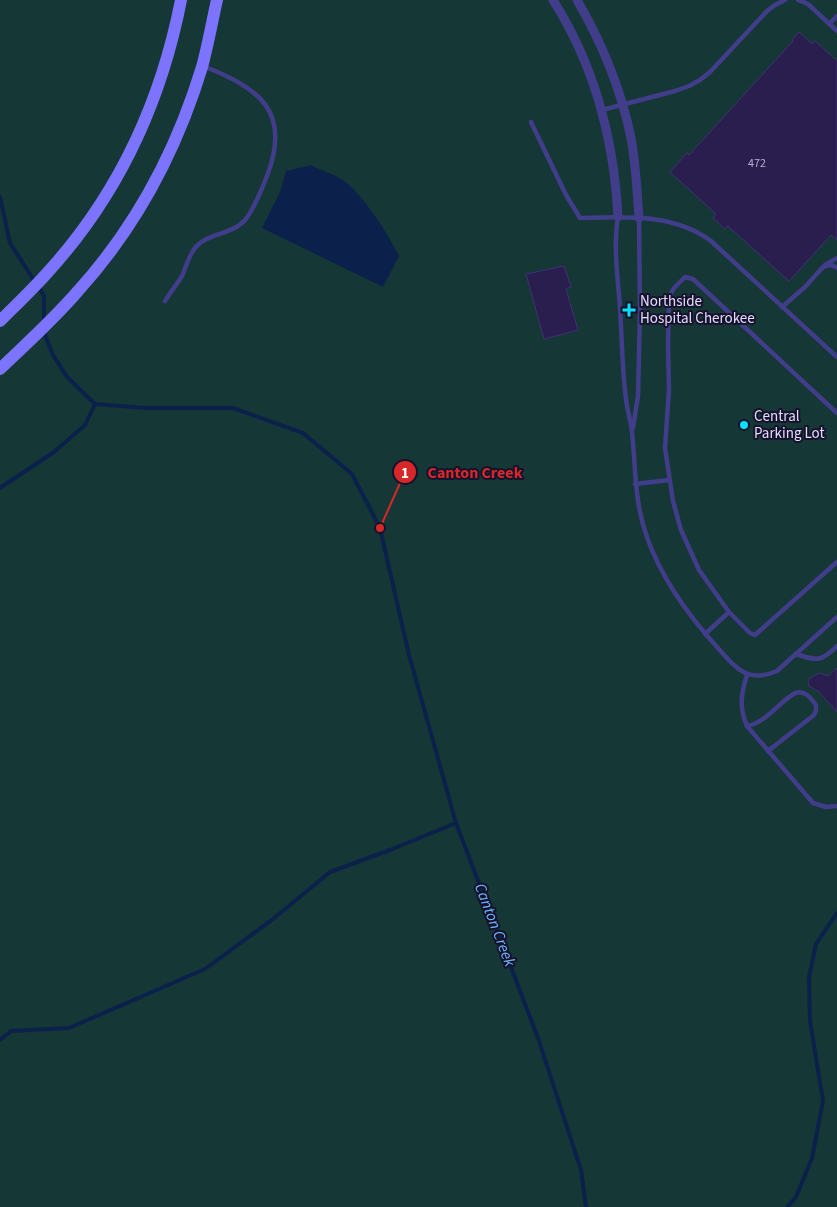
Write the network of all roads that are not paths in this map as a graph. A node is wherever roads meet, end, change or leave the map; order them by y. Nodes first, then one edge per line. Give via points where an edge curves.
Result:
1 (181, 0) edge
2 (217, 0) edge
3 (553, 0) edge
4 (577, 0) edge
5 (785, 0) edge
6 (798, 0) edge
7 (837, 16) edge
8 (829, 24) junction
9 (837, 31) edge
10 (202, 65) junction
11 (622, 104) junction
12 (602, 110) junction
13 (531, 122) dead end
14 (618, 218) junction
15 (639, 218) junction
16 (837, 258) edge
17 (823, 267) junction
18 (837, 268) edge
19 (164, 301) dead end
20 (782, 307) junction
21 (0, 320) edge
22 (837, 357) edge
23 (0, 369) edge
24 (837, 412) edge
25 (632, 432) junction
26 (669, 480) junction
27 (635, 484) junction
28 (837, 562) edge
29 (729, 612) junction
30 (837, 617) edge
31 (705, 634) junction
32 (837, 646) edge
33 (796, 654) junction
34 (747, 675) junction
35 (747, 726) junction
36 (768, 751) junction
37 (837, 806) edge

1 - 21 street via 164,68 146,118 124,164 87,224 48,272
2 - 10 street
3 - 12 street via 580,50
4 - 11 street via 607,61
5 - 11 lane via 767,11 700,80 675,91
6 - 8 lane via 808,4
7 - 8 lane
8 - 9 lane
10 - 19 lane via 232,77 261,98 273,118 274,158 262,191 245,221 195,248 181,277
10 - 23 street via 169,154 112,250 79,290
11 - 12 lane
11 - 15 street via 634,159
12 - 14 street via 612,156
13 - 14 lane via 580,218
14 - 15 lane
14 - 25 lane via 625,387
15 - 20 lane via 671,222 701,233
15 - 25 lane via 638,396
16 - 17 lane
17 - 18 lane
17 - 20 lane
20 - 22 lane
24 - 26 lane via 693,279 685,277 669,297 665,448
25 - 27 lane
26 - 27 lane
26 - 29 lane via 681,530 698,570
27 - 31 lane via 643,527 660,568
28 - 29 lane via 755,635
29 - 31 lane
30 - 33 lane
31 - 34 lane
32 - 33 lane via 820,659
33 - 34 lane via 777,671
34 - 35 lane via 741,703
35 - 36 lane
35 - 36 lane via 758,723 795,693 806,693 816,705 814,715
36 - 37 lane via 813,803

